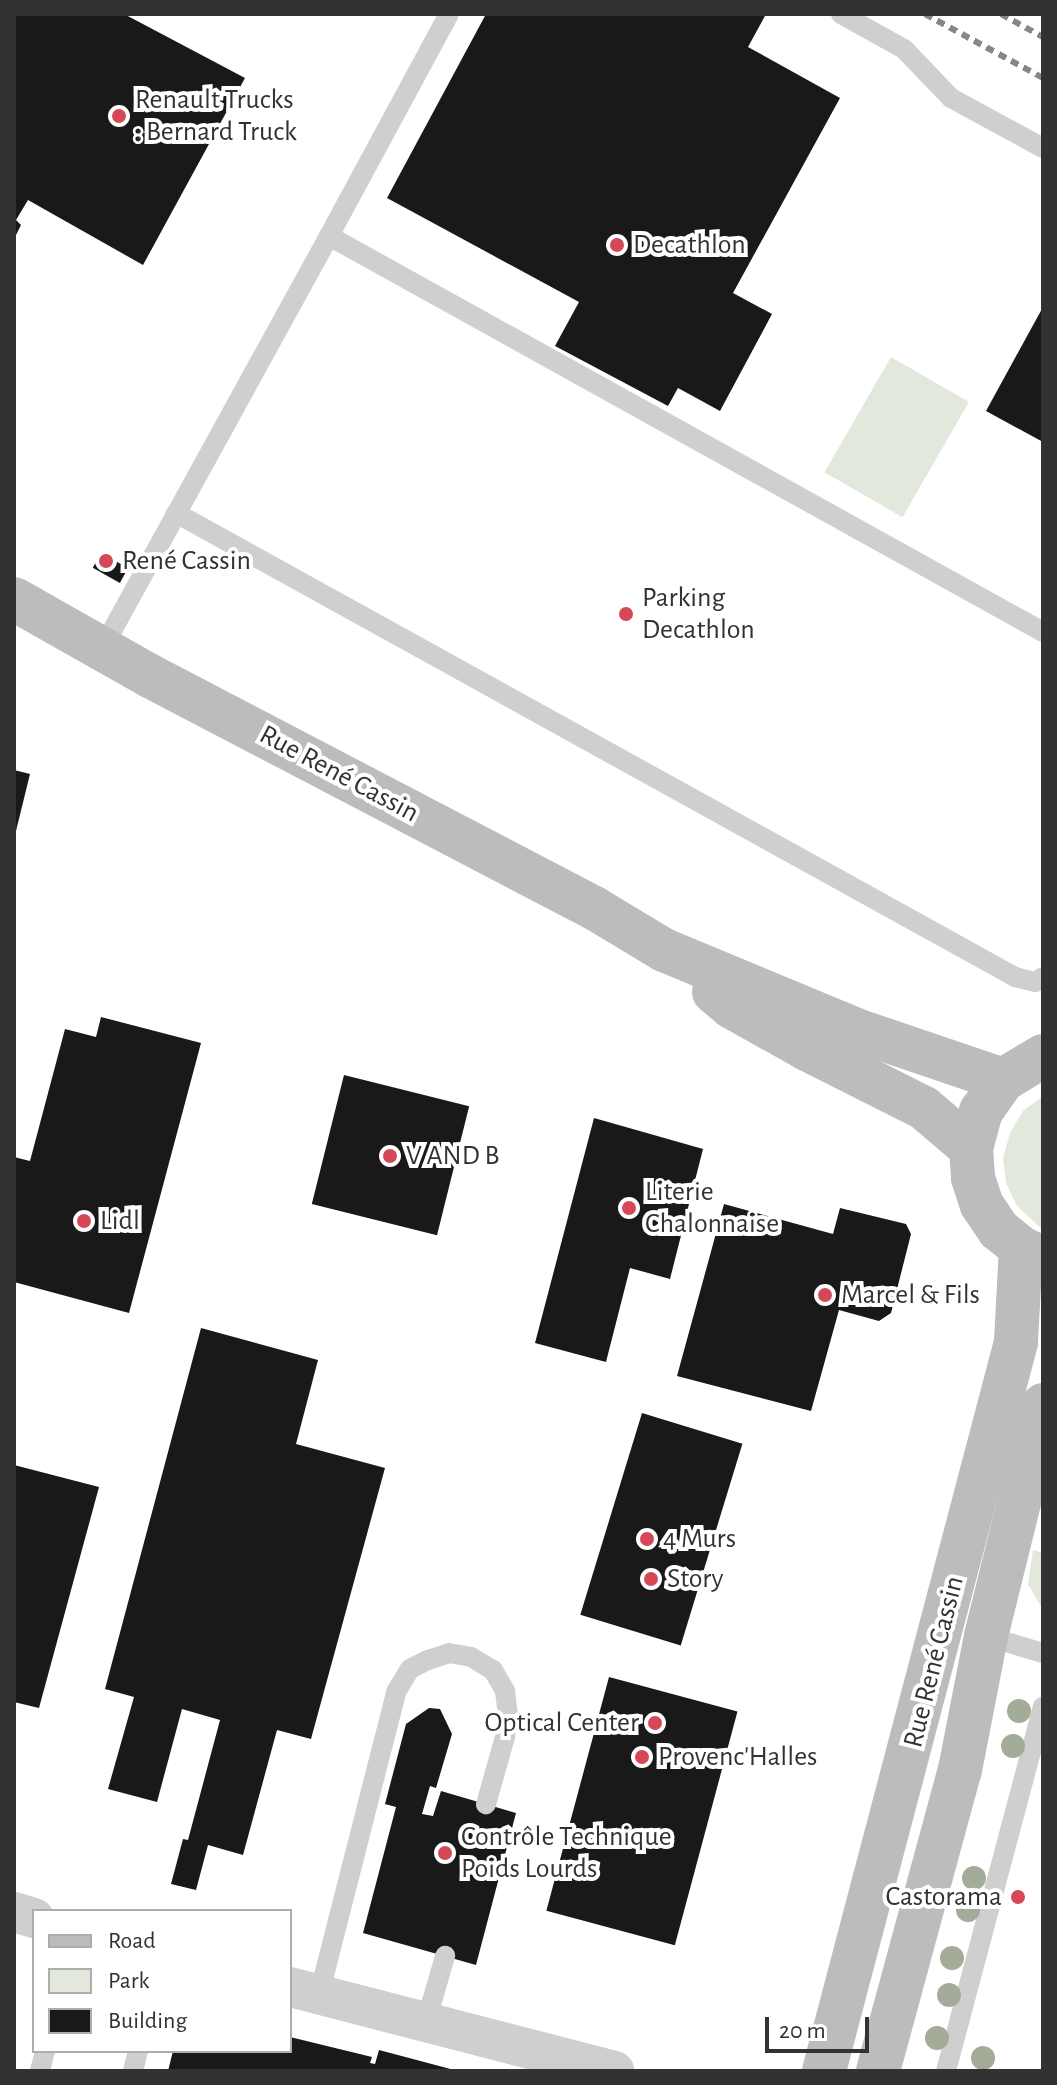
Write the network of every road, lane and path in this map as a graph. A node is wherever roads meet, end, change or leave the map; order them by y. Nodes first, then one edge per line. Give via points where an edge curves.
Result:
1 (449, 14) edge
2 (841, 14) edge
3 (1043, 148) edge
4 (329, 236) junction
5 (176, 513) junction
6 (14, 599) edge
7 (1043, 632) edge
8 (102, 649) junction
9 (664, 950) junction
10 (1043, 977) edge
11 (1043, 1056) edge
12 (1003, 1080) junction
13 (971, 1148) junction
14 (1032, 1253) edge
15 (1043, 1405) edge
16 (986, 1636) junction
17 (1043, 1653) edge
18 (1043, 1707) edge
19 (486, 1804) dead end
20 (445, 1956) dead end
21 (305, 1991) edge
22 (426, 2022) junction
23 (614, 2071) edge
24 (824, 2071) edge
25 (878, 2071) edge
26 (946, 2071) edge

1 - 4 lane
2 - 3 lane via 904,49 951,98
4 - 5 lane
4 - 7 lane
5 - 8 lane
5 - 10 lane via 1015,977 1035,982
6 - 8 main road, Rue René Cassin
8 - 9 main road, Rue René Cassin
9 - 12 main road, Rue René Cassin via 856,1030
9 - 13 main road, Rue René Cassin via 732,1007 924,1108
11 - 12 main road
12 - 13 main road via 981,1111
13 - 14 main road via 982,1205 999,1230
14 - 24 main road, Rue René Cassin via 1016,1342
15 - 16 main road, Rue René Cassin
16 - 17 lane
16 - 25 main road, Rue René Cassin via 960,1770
18 - 26 lane
19 - 21 lane via 505,1737 505,1691 493,1670 471,1657 449,1653 410,1669 396,1692
20 - 22 lane
21 - 22 street
22 - 23 street

